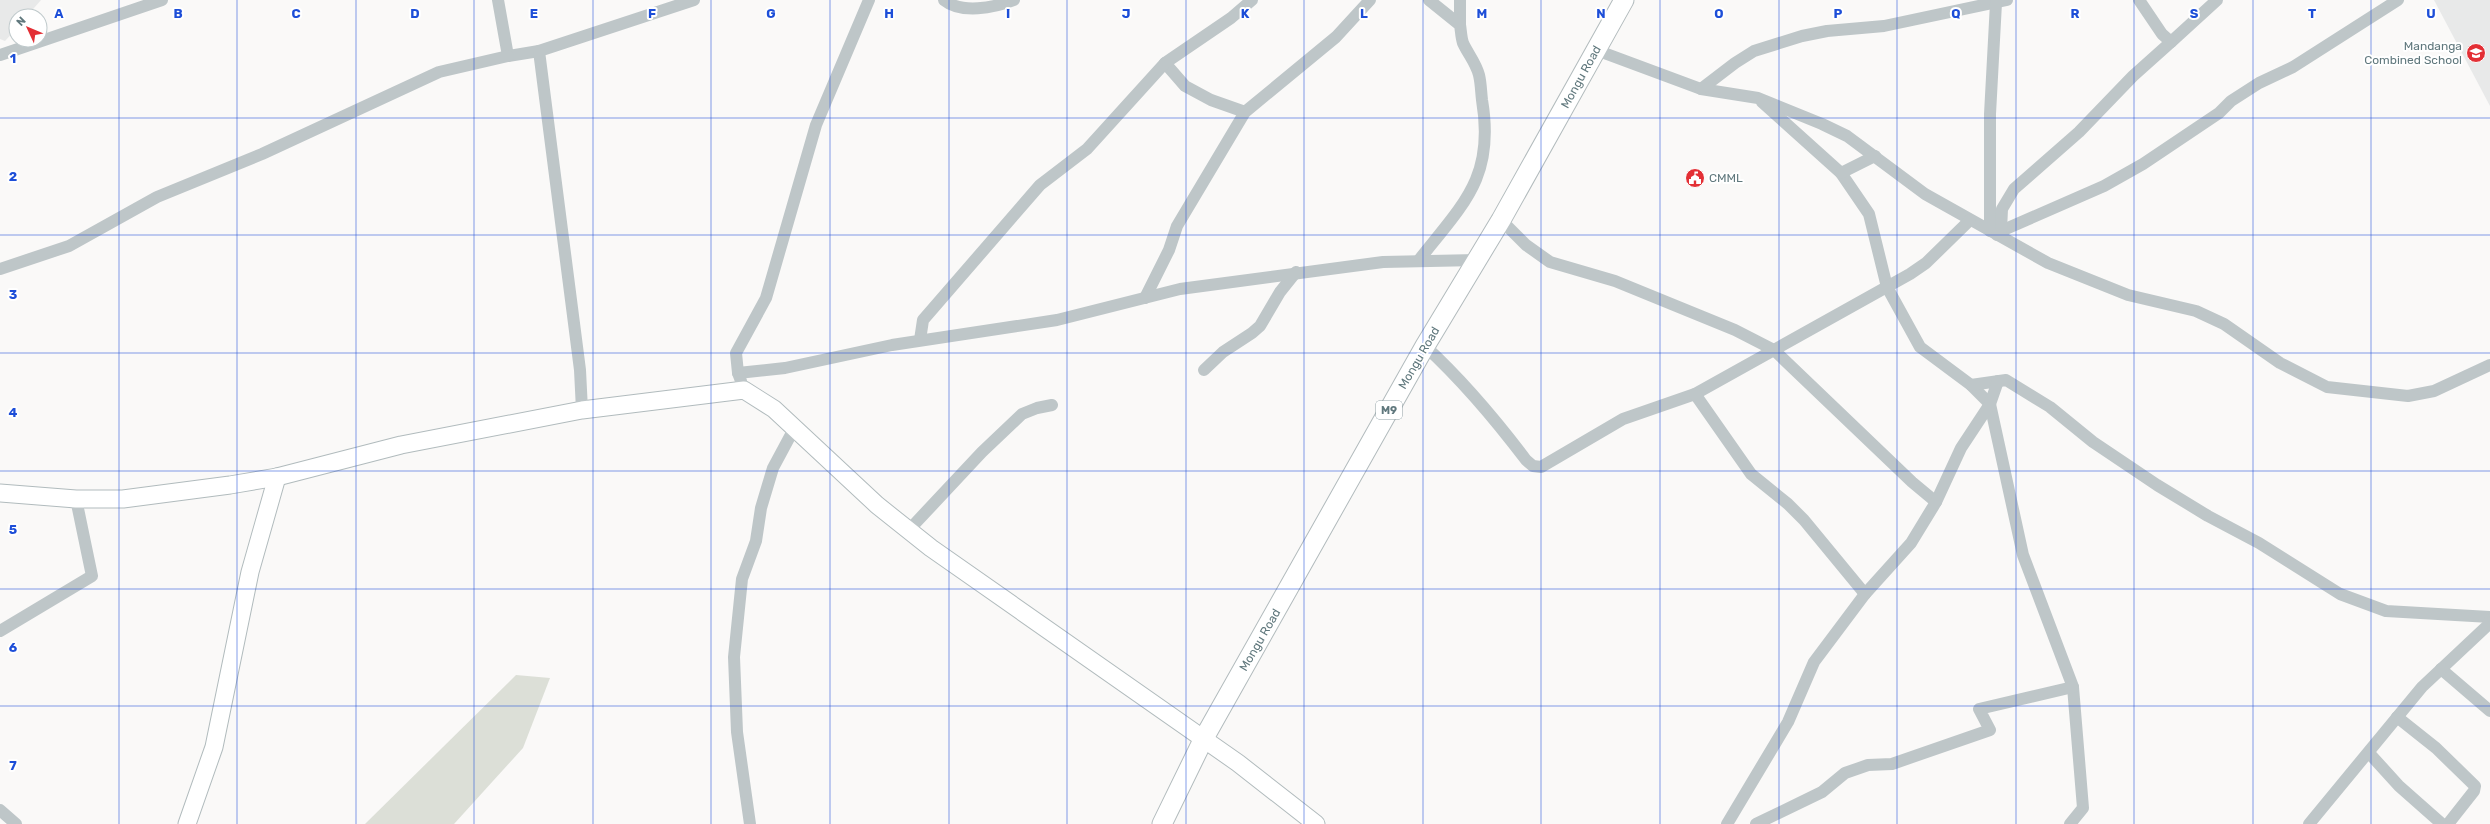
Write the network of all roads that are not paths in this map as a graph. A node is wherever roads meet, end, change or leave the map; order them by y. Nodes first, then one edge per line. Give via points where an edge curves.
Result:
1 (162, 0) edge
2 (498, 0) edge
3 (694, 0) edge
4 (869, 0) edge
5 (944, 0) edge
6 (1014, 0) edge
7 (1252, 0) edge
8 (1370, 0) edge
9 (1429, 0) edge
10 (1460, 0) edge
11 (1624, 0) edge
12 (2139, 0) edge
13 (2217, 0) edge
14 (2398, 0) edge
15 (2001, 2) edge
16 (1460, 24) junction
17 (2171, 42) junction
18 (1596, 50) junction
19 (539, 51) junction
20 (0, 55) edge
21 (508, 56) junction
22 (1166, 63) junction
23 (1701, 89) junction
24 (1758, 98) junction
25 (1245, 112) junction
26 (1875, 156) junction
27 (1841, 173) junction
28 (1501, 220) junction
29 (1970, 220) junction
30 (1996, 232) junction
31 (1419, 260) junction
32 (1477, 260) junction
33 (0, 269) edge
34 (1296, 272) junction
35 (1887, 287) junction
36 (1145, 298) junction
37 (920, 340) junction
38 (1425, 346) junction
39 (1774, 350) junction
40 (2490, 365) edge
41 (1204, 370) dead end
42 (738, 373) junction
43 (1998, 381) junction
44 (1971, 385) junction
45 (744, 390) junction
46 (1695, 394) junction
47 (1990, 404) junction
48 (1052, 405) dead end
49 (582, 410) junction
50 (795, 427) junction
51 (277, 477) junction
52 (0, 493) edge
53 (76, 499) junction
54 (1936, 502) junction
55 (908, 531) junction
56 (1865, 594) junction
57 (2490, 617) edge
58 (2490, 620) edge
59 (0, 631) edge
60 (2441, 669) junction
61 (2072, 687) junction
62 (2490, 711) edge
63 (2397, 717) junction
64 (1204, 738) junction
65 (2369, 753) junction
66 (0, 810) edge
67 (16, 824) edge
68 (187, 824) edge
69 (750, 824) edge
70 (1162, 824) edge
71 (1316, 824) edge
72 (1727, 824) edge
73 (1756, 824) edge
74 (2070, 824) edge
75 (2310, 824) edge
76 (2442, 824) edge
77 (2448, 824) edge

1 - 20 street
2 - 21 street
3 - 19 street
4 - 42 street via 816,125 766,298 736,354
5 - 6 street via 957,8 996,6
7 - 22 street via 1231,18
8 - 25 street via 1336,37
9 - 16 street
10 - 16 street
11 - 18 main road, Mongu Road / M9
12 - 17 street via 2162,34
13 - 17 street
14 - 30 street via 2292,67 2259,83 2231,101 2219,114 2132,171
15 - 23 street via 1884,26 1802,36 1754,51
15 - 30 street via 1990,106
16 - 31 street via 1462,41 1475,63 1479,77 1485,117 1485,155 1480,173 1467,198
17 - 30 street via 2133,76 2079,132 2014,189 2002,209
18 - 23 street
18 - 28 main road, Mongu Road / M9
19 - 21 street
19 - 49 street via 580,370
21 - 33 street via 439,72 262,154 157,197 70,246
22 - 25 street via 1185,86 1211,100
22 - 37 street via 1087,149 1040,185 1019,207 923,320
23 - 24 street
24 - 26 street via 1847,136
24 - 27 street
25 - 36 street via 1177,226 1169,250
26 - 27 street
26 - 29 street via 1925,194
27 - 35 street via 1869,214
28 - 32 main road, Mongu Road / M9
28 - 39 street via 1526,245 1550,262 1615,281 1735,330
29 - 30 street
29 - 35 street via 1926,263
30 - 40 street via 2048,262 2121,292 2196,312 2224,324 2280,363 2327,387 2408,396 2434,391
31 - 32 street
31 - 34 street
32 - 38 main road, Mongu Road / M9
34 - 36 street via 1180,289
34 - 41 street via 1280,292 1260,326 1223,352
35 - 39 street
35 - 44 street via 1920,347
36 - 37 street via 1057,320
37 - 42 street via 785,368
38 - 46 street via 1456,375 1533,466 1541,467 1623,419
38 - 64 main road, Mongu Road / M9
39 - 46 street
39 - 54 street via 1824,400
42 - 45 street
43 - 44 street
43 - 47 street
43 - 57 street via 2006,380 2050,407 2093,442 2157,485 2340,594 2386,611
44 - 47 street
45 - 49 main road
45 - 50 main road via 766,402
46 - 56 street via 1751,474 1804,520
47 - 54 street via 1961,448
47 - 61 street via 2023,555
48 - 55 street via 1022,414 982,452
49 - 51 main road via 401,445
50 - 55 main road
50 - 69 street via 773,468 761,508 756,541 742,579 734,657 737,732
51 - 53 main road via 123,498
51 - 68 main road via 248,579 214,748
52 - 53 main road
53 - 59 street via 92,576
54 - 56 street via 1911,543
55 - 64 main road via 1006,602
56 - 72 street via 1814,662 1788,722
58 - 60 street
60 - 62 street
60 - 63 street
61 - 73 street via 1979,709 1990,730 1892,764 1868,765 1845,773 1822,792
61 - 74 street via 2083,808
63 - 65 street
63 - 77 street via 2436,748 2475,786 2474,791
64 - 70 main road, Mongu Road / M9
64 - 71 main road
65 - 75 street
65 - 76 street via 2400,786
66 - 67 street

